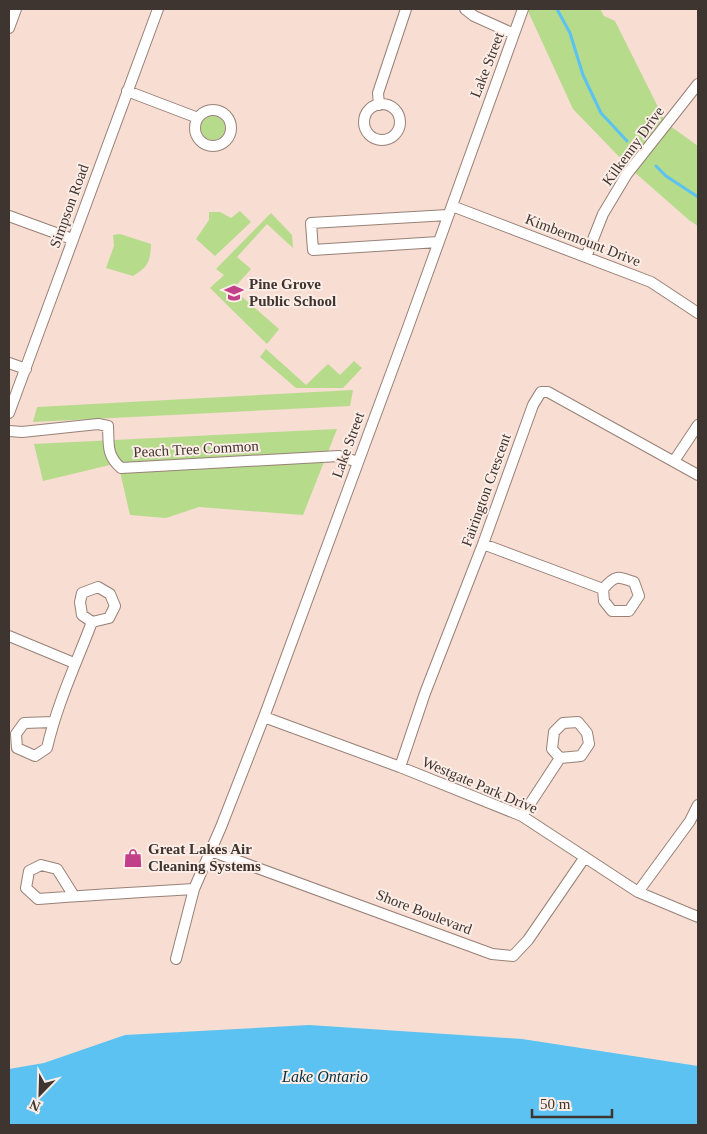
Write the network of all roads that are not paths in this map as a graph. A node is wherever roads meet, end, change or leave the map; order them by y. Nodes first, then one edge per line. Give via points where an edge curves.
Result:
1 (16, 9) edge
2 (158, 9) edge
3 (406, 9) edge
4 (465, 9) edge
5 (523, 9) edge
6 (9, 28) edge
7 (514, 34) junction
8 (698, 84) edge
9 (127, 91) junction
10 (379, 105) dead end
11 (198, 118) dead end
12 (450, 210) junction
13 (9, 216) edge
14 (72, 239) junction
15 (438, 242) junction
16 (586, 257) junction
17 (698, 313) edge
18 (9, 363) edge
19 (26, 369) junction
20 (9, 413) edge
21 (698, 425) edge
22 (9, 431) edge
23 (674, 461) junction
24 (358, 462) junction
25 (698, 475) edge
26 (483, 544) junction
27 (603, 590) dead end
28 (92, 622) dead end
29 (9, 636) edge
30 (74, 664) junction
31 (264, 717) junction
32 (53, 722) dead end
33 (560, 758) dead end
34 (400, 767) junction
35 (698, 805) edge
36 (522, 816) junction
37 (211, 851) junction
38 (585, 857) junction
39 (194, 889) junction
40 (638, 892) junction
41 (74, 896) junction
42 (698, 917) edge
43 (176, 959) dead end

1 - 6 street
2 - 9 street, Simpson Road
3 - 10 street via 378,93
4 - 7 street
5 - 7 street, Lake Street
7 - 12 street, Lake Street
8 - 16 street, Kilkenny Drive via 627,174 604,214
9 - 11 street
9 - 14 street, Simpson Road
12 - 15 street, Lake Street
12 - 15 street via 312,223 313,250
12 - 16 street, Kimbermount Drive
13 - 14 street
14 - 19 street, Simpson Road
15 - 24 street, Lake Street
16 - 17 street, Kimbermount Drive via 651,282
18 - 19 street
19 - 20 street, Simpson Road
21 - 23 street
22 - 24 street, Peach Tree Common via 98,424 108,426 112,461 121,468 339,456
23 - 25 street, Fairington Crescent
23 - 26 street, Fairington Crescent via 548,392 541,392
24 - 31 street, Lake Street
26 - 27 street
26 - 34 street, Fairington Crescent
28 - 30 street
29 - 30 street
30 - 32 street
31 - 34 street, Westgate Park Drive
31 - 37 street, Lake Street
33 - 36 street
34 - 36 street, Westgate Park Drive
35 - 40 street
36 - 38 street, Westgate Park Drive
37 - 38 street, Shore Boulevard via 492,954 513,956 528,940
37 - 39 street, Lake Street
38 - 40 street, Westgate Park Drive
39 - 41 street
39 - 43 street, Lake Street
40 - 42 street, Westgate Park Drive
41 - 41 street via 38,899 26,888 29,871 41,865 57,869

